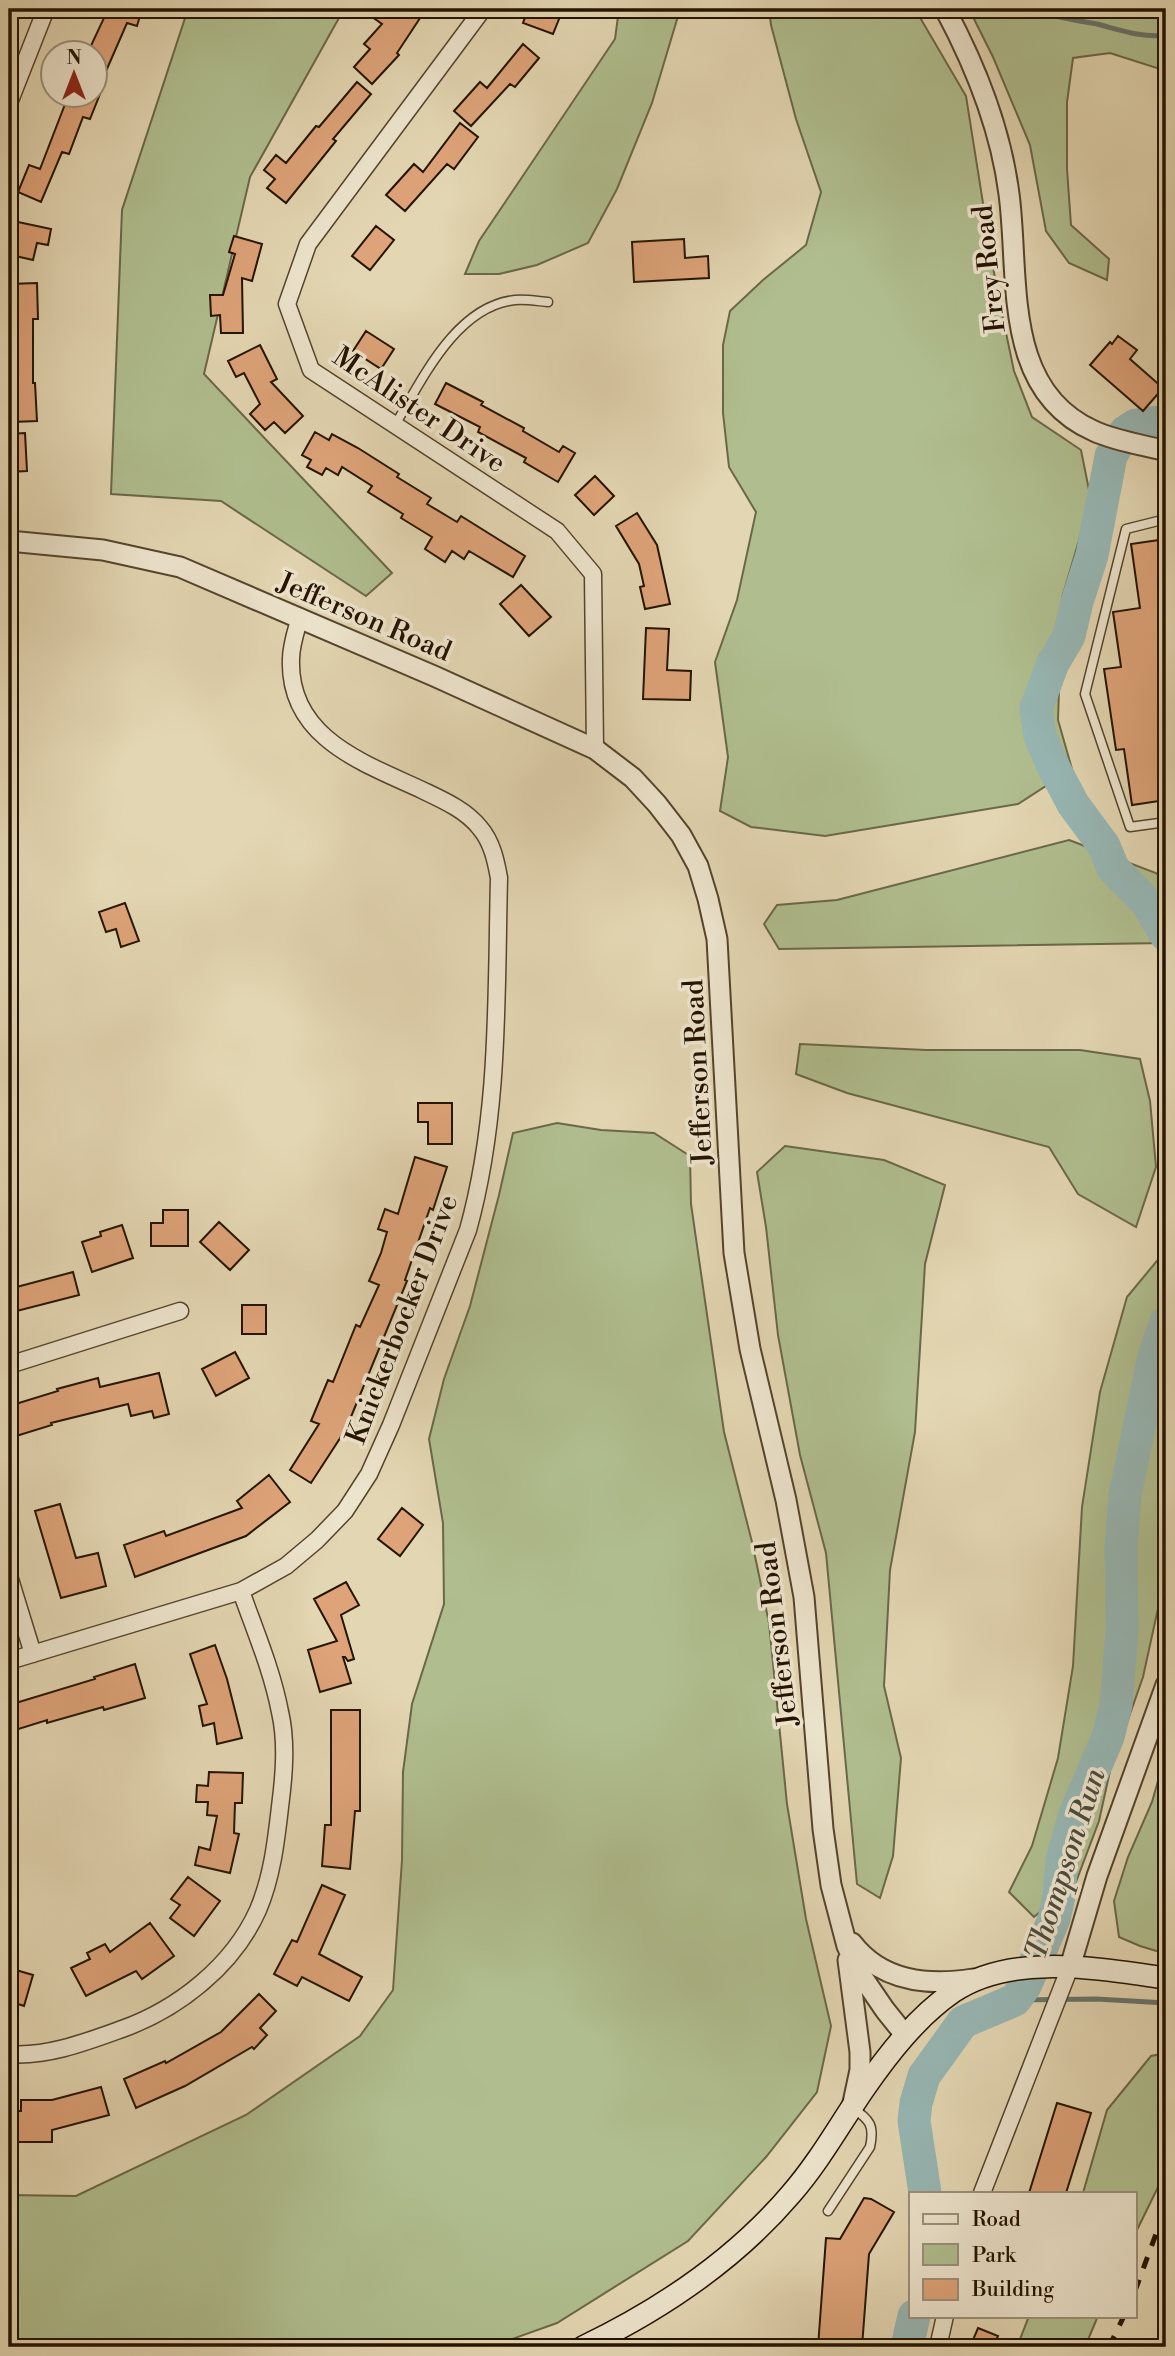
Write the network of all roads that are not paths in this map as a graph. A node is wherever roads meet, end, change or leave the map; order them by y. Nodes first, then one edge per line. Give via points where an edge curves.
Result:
1 (46, 9) edge
2 (483, 9) edge
3 (945, 9) edge
4 (9, 103) edge
5 (548, 302) dead end
6 (395, 425) junction
7 (1166, 451) edge
8 (1166, 508) edge
9 (1165, 519) edge
10 (9, 541) edge
11 (300, 617) junction
12 (595, 749) junction
13 (1166, 822) edge
14 (180, 1311) dead end
15 (9, 1365) edge
16 (9, 1576) edge
17 (241, 1591) junction
18 (33, 1654) junction
19 (9, 1661) edge
20 (1166, 1685) edge
21 (843, 1932) junction
22 (1068, 1973) junction
23 (985, 1978) junction
24 (1166, 1978) edge
25 (905, 2035) junction
26 (9, 2054) edge
27 (852, 2107) junction
28 (982, 2192) edge
29 (828, 2211) dead end
30 (945, 2318) edge
31 (583, 2347) edge
32 (938, 2347) edge

1 - 4 street
2 - 6 street, McAlister Drive via 308,244 287,304 311,370
3 - 7 street, Frey Road via 996,131 1013,228 1018,317 1035,375 1050,398 1094,431
5 - 6 lane via 514,300 486,309 461,326 426,372
6 - 12 street, McAlister Drive via 557,531 593,575
8 - 9 lane
9 - 13 lane via 1126,529 1085,694 1130,828
10 - 11 street, Jefferson Road via 142,557 180,567
11 - 12 street, Jefferson Road
11 - 17 street, Knickerbocker Drive via 291,673 300,704 319,732 347,755 458,809 488,840 499,878 494,1082 468,1230 369,1474 345,1511 317,1540 286,1566
12 - 21 street, Jefferson Road via 633,778 681,835 698,866 717,940 734,1253 804,1597 823,1829
14 - 15 street
16 - 18 street
17 - 18 street, Knickerbocker Drive
17 - 26 street via 272,1680 283,1730 278,1828 257,1911 225,1961 156,2014 72,2045 34,2054
18 - 19 street, Knickerbocker Drive
20 - 22 street via 1097,1876
21 - 23 street via 872,1964 908,1980 932,1984
21 - 25 street, Jefferson Road via 859,1972
21 - 27 street via 860,2052
22 - 23 main road via 1046,1966
22 - 24 main road
22 - 28 street
23 - 25 main road via 955,1991
25 - 27 main road
27 - 29 lane via 871,2126 870,2147
27 - 31 main road via 793,2192 728,2257 631,2324
30 - 32 street

